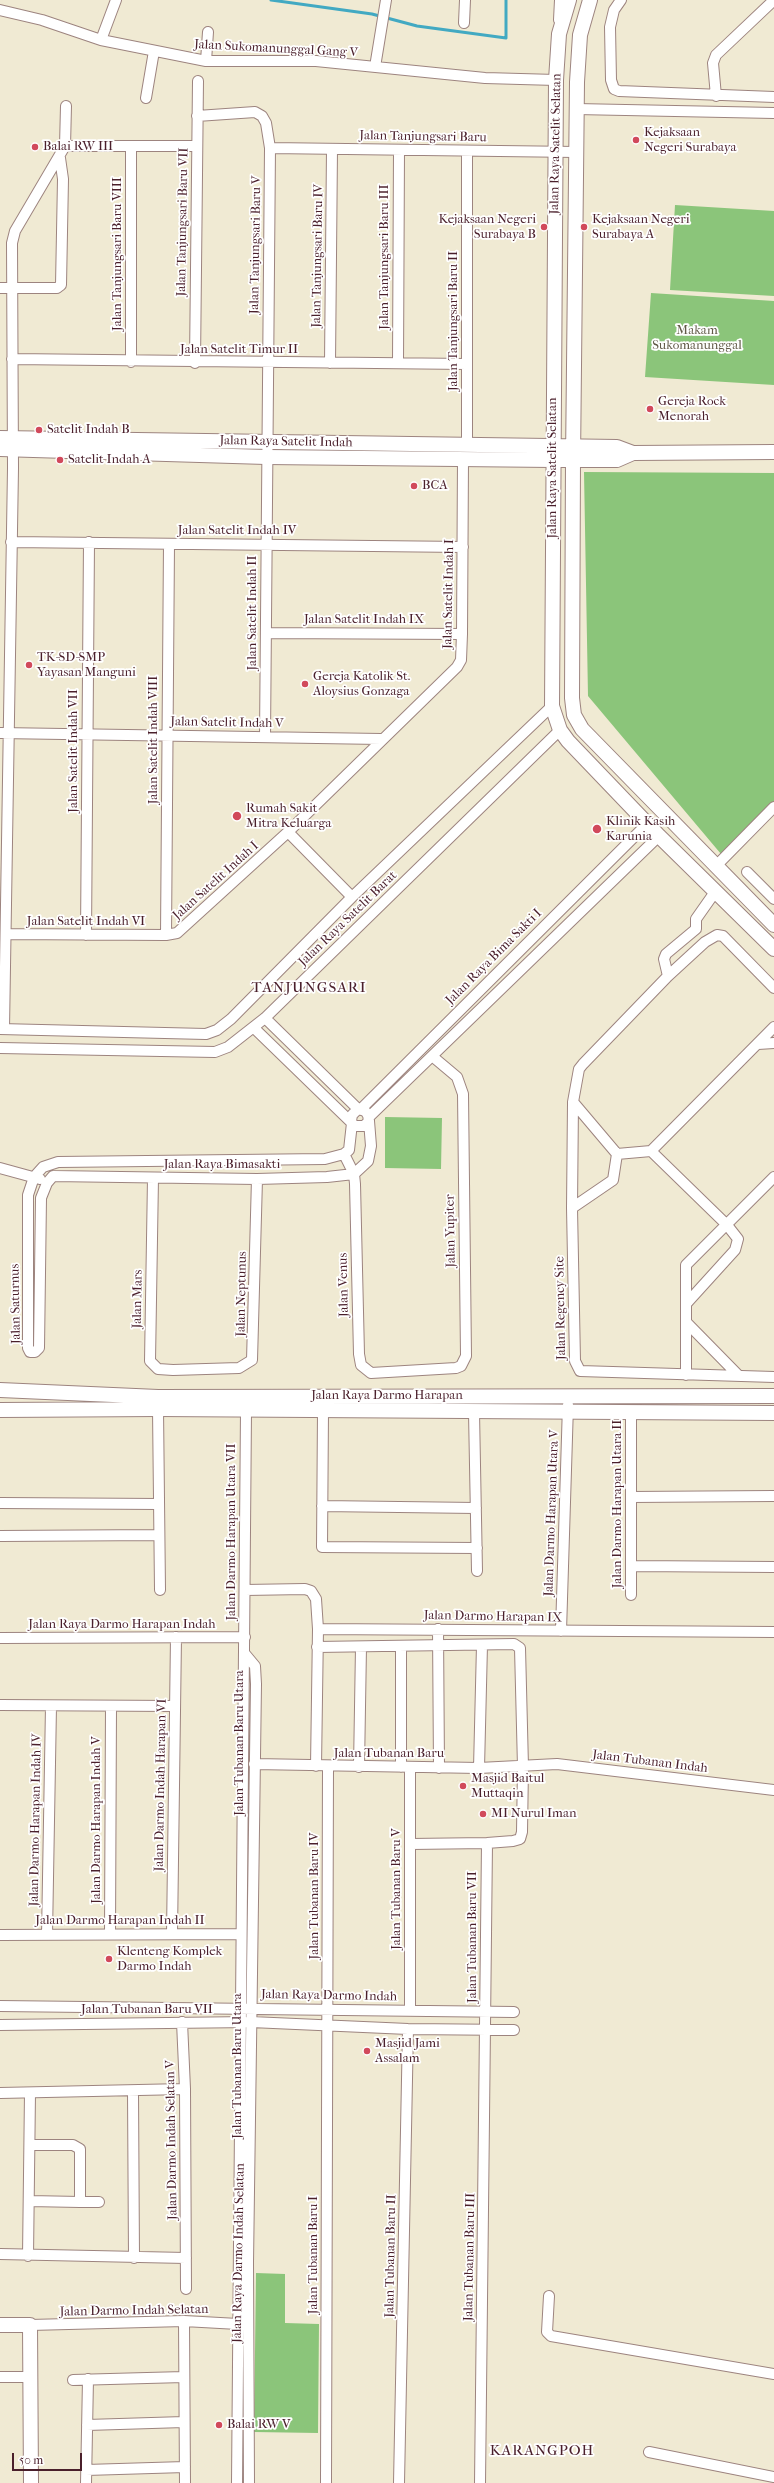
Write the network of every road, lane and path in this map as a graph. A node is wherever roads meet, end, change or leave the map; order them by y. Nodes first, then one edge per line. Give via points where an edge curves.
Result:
1 (6, 0) edge
2 (116, 0) edge
3 (386, 0) edge
4 (465, 0) edge
5 (560, 0) edge
6 (569, 0) edge
7 (590, 0) edge
8 (621, 0) edge
9 (774, 0) edge
10 (3, 10) edge
11 (464, 23) dead end
12 (208, 32) dead end
13 (559, 34) junction
14 (101, 40) junction
15 (154, 51) junction
16 (206, 61) junction
17 (375, 67) junction
18 (556, 80) junction
19 (198, 81) dead end
20 (716, 96) junction
21 (774, 97) edge
22 (146, 98) dead end
23 (66, 106) dead end
24 (576, 109) junction
25 (774, 113) edge
26 (197, 116) junction
27 (65, 146) junction
28 (197, 146) junction
29 (131, 147) junction
30 (270, 148) junction
31 (332, 149) junction
32 (399, 150) junction
33 (467, 151) junction
34 (555, 151) junction
35 (576, 152) junction
36 (60, 158) junction
37 (0, 288) edge
38 (11, 288) junction
39 (12, 359) junction
40 (131, 362) junction
41 (195, 362) junction
42 (267, 363) junction
43 (330, 363) junction
44 (398, 364) junction
45 (467, 364) junction
46 (266, 441) junction
47 (371, 443) junction
48 (6, 444) edge
49 (467, 444) junction
50 (553, 445) junction
51 (573, 446) junction
52 (774, 452) edge
53 (633, 453) junction
54 (266, 457) junction
55 (372, 458) junction
56 (463, 459) junction
57 (553, 460) junction
58 (573, 460) junction
59 (11, 542) junction
60 (89, 542) junction
61 (169, 544) junction
62 (266, 544) junction
63 (463, 547) junction
64 (266, 633) junction
65 (462, 634) junction
66 (552, 706) junction
67 (560, 730) junction
68 (4, 732) edge
69 (88, 734) junction
70 (167, 735) junction
71 (265, 737) junction
72 (381, 739) junction
73 (774, 807) edge
74 (647, 824) junction
75 (288, 832) junction
76 (659, 836) junction
77 (620, 850) junction
78 (631, 862) junction
79 (715, 867) junction
80 (747, 872) dead end
81 (702, 880) junction
82 (714, 892) junction
83 (352, 897) junction
84 (774, 898) edge
85 (774, 925) edge
86 (696, 929) junction
87 (6, 934) junction
88 (86, 935) junction
89 (166, 935) junction
90 (705, 942) junction
91 (774, 949) edge
92 (668, 976) junction
93 (774, 988) edge
94 (265, 1018) junction
95 (774, 1027) edge
96 (254, 1028) junction
97 (2, 1029) edge
98 (774, 1043) edge
99 (758, 1044) junction
100 (0, 1048) edge
101 (432, 1056) junction
102 (573, 1102) junction
103 (360, 1109) junction
104 (369, 1119) junction
105 (352, 1122) junction
106 (651, 1151) junction
107 (344, 1154) junction
108 (617, 1154) junction
109 (0, 1168) edge
110 (354, 1174) junction
111 (34, 1176) junction
112 (774, 1177) edge
113 (153, 1178) junction
114 (257, 1179) junction
115 (47, 1183) junction
116 (572, 1208) junction
117 (727, 1225) junction
118 (686, 1304) junction
119 (686, 1322) junction
120 (206, 1370) joint
121 (410, 1372) joint
122 (686, 1375) junction
123 (739, 1376) junction
124 (773, 1376) edge
125 (0, 1390) edge
126 (568, 1395) junction
127 (774, 1396) edge
128 (158, 1409) junction
129 (0, 1410) edge
130 (246, 1410) junction
131 (323, 1411) junction
132 (474, 1412) junction
133 (568, 1412) junction
134 (631, 1412) junction
135 (774, 1413) edge
136 (774, 1496) edge
137 (631, 1497) junction
138 (0, 1503) edge
139 (159, 1504) junction
140 (322, 1506) junction
141 (476, 1508) junction
142 (160, 1534) junction
143 (0, 1536) edge
144 (477, 1548) junction
145 (631, 1566) junction
146 (774, 1567) edge
147 (477, 1571) dead end
148 (160, 1590) dead end
149 (245, 1590) junction
150 (631, 1595) dead end
151 (318, 1629) junction
152 (438, 1630) junction
153 (561, 1631) junction
154 (774, 1632) edge
155 (176, 1637) junction
156 (245, 1637) junction
157 (0, 1638) edge
158 (482, 1645) junction
159 (440, 1646) junction
160 (317, 1647) junction
161 (361, 1647) junction
162 (401, 1647) junction
163 (245, 1654) junction
164 (0, 1705) edge
165 (51, 1706) junction
166 (111, 1706) junction
167 (175, 1706) junction
168 (254, 1764) junction
169 (316, 1766) junction
170 (328, 1767) junction
171 (360, 1767) junction
172 (405, 1767) junction
173 (524, 1767) junction
174 (439, 1768) junction
175 (479, 1768) junction
176 (774, 1790) edge
177 (253, 1839) junction
178 (242, 1840) junction
179 (487, 1843) junction
180 (411, 1844) junction
181 (110, 1934) junction
182 (172, 1934) junction
183 (241, 1934) junction
184 (0, 1935) edge
185 (47, 1935) junction
186 (0, 2006) edge
187 (240, 2007) junction
188 (251, 2008) junction
189 (327, 2009) junction
190 (410, 2010) junction
191 (486, 2012) junction
192 (514, 2012) dead end
193 (182, 2022) junction
194 (251, 2022) junction
195 (240, 2023) junction
196 (0, 2025) edge
197 (327, 2026) junction
198 (408, 2029) junction
199 (486, 2029) junction
200 (514, 2030) dead end
201 (185, 2089) junction
202 (133, 2092) junction
203 (0, 2093) edge
204 (30, 2093) junction
205 (30, 2145) junction
206 (29, 2201) junction
207 (80, 2202) junction
208 (99, 2202) dead end
209 (0, 2254) edge
210 (28, 2256) junction
211 (134, 2258) junction
212 (186, 2258) junction
213 (186, 2289) dead end
214 (549, 2296) dead end
215 (184, 2322) junction
216 (0, 2324) edge
217 (238, 2324) junction
218 (30, 2325) junction
219 (774, 2374) edge
220 (0, 2377) edge
221 (30, 2377) junction
222 (184, 2377) junction
223 (88, 2379) junction
224 (73, 2380) dead end
225 (184, 2422) junction
226 (87, 2425) junction
227 (649, 2452) dead end
228 (185, 2467) junction
229 (86, 2470) junction
230 (774, 2477) edge
231 (31, 2483) edge
232 (86, 2483) edge
233 (185, 2483) edge
234 (237, 2483) edge
235 (249, 2483) edge
236 (326, 2483) edge
237 (399, 2483) edge
238 (480, 2483) edge

1 - 10 street
2 - 14 street
3 - 17 street
4 - 11 street
5 - 13 street
6 - 13 street, Jalan Raya Satelit Selatan
7 - 24 street, Jalan Raya Satelit Selatan via 580,35
8 - 20 street via 614,10 610,26 611,80 614,89
9 - 20 street via 716,55 713,63
10 - 14 street, Jalan Sukomanunggal Gang V
12 - 16 street
13 - 18 street, Jalan Raya Satelit Selatan
14 - 15 street, Jalan Sukomanunggal Gang V
15 - 16 street, Jalan Sukomanunggal Gang V
15 - 22 street
16 - 17 street, Jalan Sukomanunggal Gang V via 316,61
17 - 18 street, Jalan Sukomanunggal Gang V via 485,78
18 - 34 street, Jalan Raya Satelit Selatan
19 - 26 street, Jalan Tanjungsari Baru VII
20 - 21 street
23 - 27 street
24 - 25 street
24 - 35 street, Jalan Raya Satelit Selatan
26 - 28 street, Jalan Tanjungsari Baru VII
26 - 30 street, Jalan Tanjungsari Baru V via 255,112 262,116 266,123
27 - 29 street
27 - 36 street
28 - 29 street
28 - 41 street, Jalan Tanjungsari Baru VII
29 - 40 street, Jalan Tanjungsari Baru VIII
30 - 31 street, Jalan Tanjungsari Baru
30 - 42 street, Jalan Tanjungsari Baru V
31 - 32 street, Jalan Tanjungsari Baru
31 - 43 street, Jalan Tanjungsari Baru IV
32 - 33 street, Jalan Tanjungsari Baru
32 - 44 street, Jalan Tanjungsari Baru III
33 - 34 street, Jalan Tanjungsari Baru
33 - 45 street, Jalan Tanjungsari Baru II
34 - 35 street, Jalan Tanjungsari Baru
34 - 50 street, Jalan Raya Satelit Selatan
35 - 51 street, Jalan Raya Satelit Selatan
36 - 38 street via 13,237
36 - 38 street via 64,179 62,282 57,288
37 - 38 street
38 - 39 street
39 - 40 street, Jalan Satelit Timur II
39 - 48 street
40 - 41 street, Jalan Satelit Timur II
41 - 42 street, Jalan Satelit Timur II
42 - 43 street, Jalan Satelit Timur II
42 - 46 street, Jalan Tanjungsari Baru V
43 - 44 street, Jalan Satelit Timur II
44 - 45 street, Jalan Satelit Timur II
45 - 49 street, Jalan Tanjungsari Baru II
46 - 47 street, Jalan Raya Satelit Indah
46 - 48 street, Jalan Raya Satelit Indah
46 - 54 street, Jalan Satelit Indah II
47 - 49 street, Jalan Raya Satelit Indah
47 - 55 street
48 - 54 street, Jalan Raya Satelit Indah
48 - 59 street
49 - 50 street, Jalan Raya Satelit Indah
50 - 51 street, Jalan Raya Satelit Indah
50 - 57 street, Jalan Raya Satelit Selatan
51 - 53 street, Jalan Raya Satelit Indah via 618,446
51 - 58 street, Jalan Raya Satelit Selatan
52 - 53 street
53 - 58 street, Jalan Raya Satelit Indah via 617,460
54 - 55 street, Jalan Raya Satelit Indah
54 - 62 street, Jalan Satelit Indah II
55 - 56 street, Jalan Raya Satelit Indah
56 - 57 street, Jalan Raya Satelit Indah
56 - 63 street, Jalan Satelit Indah I
57 - 58 street, Jalan Raya Satelit Indah
57 - 66 street, Jalan Raya Satelit Selatan
58 - 79 street, Jalan Raya Satelit Selatan via 574,715 582,729
59 - 60 street, Jalan Satelit Indah IV
59 - 68 street
60 - 61 street, Jalan Satelit Indah IV
60 - 69 street, Jalan Satelit Indah VII
61 - 62 street, Jalan Satelit Indah IV
61 - 70 street, Jalan Satelit Indah VIII
62 - 63 street, Jalan Satelit Indah IV
62 - 64 street, Jalan Satelit Indah II
63 - 65 street, Jalan Satelit Indah I
64 - 65 street, Jalan Satelit Indah IX
64 - 71 street, Jalan Satelit Indah II
65 - 72 street, Jalan Satelit Indah I via 461,660 457,667
66 - 67 street, Jalan Raya Satelit Selatan
66 - 83 street, Jalan Raya Satelit Barat
67 - 74 street, Jalan Raya Satelit Selatan
67 - 94 street, Jalan Raya Satelit Barat
68 - 69 street, Jalan Satelit Indah V
68 - 87 street
69 - 70 street, Jalan Satelit Indah V
69 - 88 street, Jalan Satelit Indah VII
70 - 71 street, Jalan Satelit Indah V
70 - 89 street, Jalan Satelit Indah VIII
71 - 72 street, Jalan Satelit Indah V
72 - 75 street, Jalan Satelit Indah I
73 - 79 street
74 - 76 street, Jalan Raya Satelit Selatan
74 - 77 street, Jalan Raya Bima Sakti I
75 - 83 street
75 - 89 street, Jalan Satelit Indah I via 182,930
76 - 78 street, Jalan Raya Bima Sakti I
76 - 81 street, Jalan Raya Satelit Selatan
77 - 78 street
77 - 103 street, Jalan Raya Bima Sakti I
78 - 101 street, Jalan Raya Bima Sakti I
79 - 81 street
79 - 85 street, Jalan Raya Satelit Selatan
80 - 84 street
81 - 82 street, Jalan Raya Satelit Selatan
82 - 86 street via 696,919
82 - 91 street, Jalan Raya Satelit Selatan
83 - 97 street, Jalan Raya Satelit Barat via 217,1030 206,1034
86 - 90 street
86 - 92 street via 666,954 664,959
87 - 88 street, Jalan Satelit Indah VI
87 - 97 street
88 - 89 street, Jalan Satelit Indah VI
90 - 92 street, Jalan Regency Site
90 - 93 street, Jalan Regency Site via 717,935 723,936
92 - 102 street, Jalan Regency Site via 583,1064 579,1070
94 - 96 street, Jalan Raya Satelit Barat
94 - 103 street
95 - 99 street
96 - 100 street, Jalan Raya Satelit Barat via 228,1047 215,1052
96 - 105 street
98 - 99 street
99 - 106 street
101 - 104 street, Jalan Raya Bima Sakti I
101 - 121 street, Jalan Yupiter via 457,1077 463,1094 466,1356 464,1362 456,1368
102 - 108 street
102 - 116 street, Jalan Regency Site
103 - 104 street via 366,1112
103 - 105 street via 352,1115
104 - 105 street via 361,1127
104 - 110 street via 371,1146 368,1161
105 - 107 street via 352,1139 349,1150
106 - 108 street
106 - 117 street
107 - 110 street, Jalan Venus
107 - 111 street, Jalan Raya Bimasakti via 326,1159 58,1162 43,1167
108 - 116 street via 612,1182
109 - 111 street
110 - 114 street, Jalan Raya Bimasakti
110 - 121 street, Jalan Venus via 359,1360 371,1373
111 - 115 street
111 - 115 street, Jalan Saturnus via 28,1195 30,1352 35,1352 39,1348 41,1198
112 - 117 street
113 - 114 street, Jalan Raya Bimasakti
113 - 115 street, Jalan Raya Bimasakti via 56,1175
113 - 120 street, Jalan Mars via 150,1361 158,1369
114 - 120 street, Jalan Neptunus via 254,1356 249,1364 239,1368
116 - 122 street, Jalan Regency Site via 577,1369 584,1373
117 - 118 street via 686,1265
117 - 118 street via 738,1239 735,1250
118 - 119 street
119 - 122 street
119 - 123 street
122 - 123 street, Jalan Regency Site
123 - 124 street, Jalan Regency Site
125 - 126 street, Jalan Raya Darmo Harapan via 158,1397
126 - 127 street, Jalan Raya Darmo Harapan
126 - 133 street, Jalan Darmo Harapan Utara V
128 - 129 street, Jalan Raya Darmo Harapan
128 - 130 street, Jalan Raya Darmo Harapan
128 - 139 street
130 - 131 street, Jalan Raya Darmo Harapan
130 - 149 street, Jalan Darmo Harapan Utara VII
131 - 132 street, Jalan Raya Darmo Harapan
131 - 140 street
132 - 133 street, Jalan Raya Darmo Harapan
132 - 141 street
133 - 134 street, Jalan Raya Darmo Harapan
133 - 153 street, Jalan Darmo Harapan Utara V
134 - 135 street, Jalan Raya Darmo Harapan
134 - 137 street, Jalan Darmo Harapan Utara II
136 - 137 street
137 - 145 street, Jalan Darmo Harapan Utara II
138 - 139 street
139 - 142 street
140 - 141 street
140 - 144 street via 320,1545 323,1548
141 - 144 street
142 - 143 street
142 - 148 street
144 - 147 street
145 - 146 street
145 - 150 street, Jalan Darmo Harapan Utara II
149 - 151 street via 311,1591 316,1599
149 - 156 street, Jalan Darmo Harapan Utara VII
151 - 152 street, Jalan Darmo Harapan IX
151 - 160 street
152 - 153 street, Jalan Darmo Harapan IX
152 - 159 street
153 - 154 street, Jalan Darmo Harapan IX
155 - 156 street, Jalan Raya Darmo Harapan Indah
155 - 157 street, Jalan Raya Darmo Harapan Indah
155 - 167 street, Jalan Darmo Indah Harapan VI
156 - 163 street, Jalan Darmo Harapan Utara VII
158 - 159 street
158 - 173 street via 518,1645 521,1652
158 - 175 street
159 - 162 street
159 - 174 street
160 - 161 street
160 - 169 street
161 - 162 street
161 - 171 street
162 - 172 street, Jalan Tubanan Baru V
163 - 168 street, Jalan Tubanan Baru Utara via 256,1669
163 - 178 street
164 - 165 street
165 - 166 street
165 - 185 street, Jalan Darmo Harapan Indah IV
166 - 167 street
166 - 181 street, Jalan Darmo Harapan Indah V
167 - 182 street, Jalan Darmo Indah Harapan VI
168 - 169 street, Jalan Tubanan Baru
168 - 177 street, Jalan Tubanan Baru Utara
169 - 170 street, Jalan Tubanan Baru
170 - 171 street, Jalan Tubanan Baru
170 - 189 street, Jalan Tubanan Baru IV
171 - 172 street, Jalan Tubanan Baru
172 - 174 street, Jalan Tubanan Baru
172 - 180 street, Jalan Tubanan Baru V
173 - 175 street, Jalan Tubanan Baru
173 - 176 street, Jalan Tubanan Indah via 557,1764
173 - 179 street via 520,1839
174 - 175 street, Jalan Tubanan Baru
177 - 178 street
177 - 188 street, Jalan Tubanan Baru Utara
178 - 183 street
179 - 180 street
179 - 191 street, Jalan Tubanan Baru VII
180 - 190 street, Jalan Tubanan Baru V
181 - 182 street, Jalan Darmo Harapan Indah II
181 - 185 street, Jalan Darmo Harapan Indah II
182 - 183 street, Jalan Darmo Harapan Indah II
183 - 187 street
184 - 185 street, Jalan Darmo Harapan Indah II
186 - 187 street, Jalan Raya Darmo Indah
187 - 188 street, Jalan Raya Darmo Indah
187 - 195 street
188 - 189 street, Jalan Raya Darmo Indah
188 - 194 street, Jalan Tubanan Baru Utara
189 - 190 street, Jalan Raya Darmo Indah
189 - 197 street, Jalan Tubanan Baru IV
190 - 191 street, Jalan Raya Darmo Indah
191 - 192 street, Jalan Raya Darmo Indah
191 - 199 street, Jalan Tubanan Baru VII
193 - 195 street, Jalan Tubanan Baru VII
193 - 196 street, Jalan Tubanan Baru VII
193 - 201 street, Jalan Darmo Indah Selatan V
194 - 195 street, Jalan Tubanan Baru VII
194 - 197 street, Jalan Tubanan Baru VII
194 - 235 street, Jalan Tubanan Baru Utara via 246,2200
195 - 217 street, Jalan Raya Darmo Indah Selatan
197 - 198 street, Jalan Tubanan Baru VII
197 - 236 street, Jalan Tubanan Baru I
198 - 199 street, Jalan Tubanan Baru VII
198 - 237 street, Jalan Tubanan Baru II
199 - 200 street, Jalan Tubanan Baru VII
199 - 238 street, Jalan Tubanan Baru III
201 - 202 street
201 - 212 street, Jalan Darmo Indah Selatan V
202 - 204 street
202 - 211 street
203 - 204 street
204 - 205 street
205 - 206 street
205 - 207 street via 73,2145 80,2149
206 - 207 street
206 - 210 street
207 - 208 street
209 - 210 street
210 - 211 street
211 - 212 street
212 - 213 street, Jalan Darmo Indah Selatan V
214 - 219 street via 547,2332 551,2336
215 - 217 street, Jalan Darmo Indah Selatan
215 - 218 street, Jalan Darmo Indah Selatan
215 - 222 street
216 - 218 street
217 - 234 street, Jalan Raya Darmo Indah Selatan
218 - 221 street
220 - 221 street
221 - 231 street
222 - 223 street
222 - 225 street
223 - 224 street
223 - 226 street
225 - 226 street
225 - 228 street
226 - 229 street
227 - 230 street
228 - 229 street
228 - 233 street
229 - 232 street

